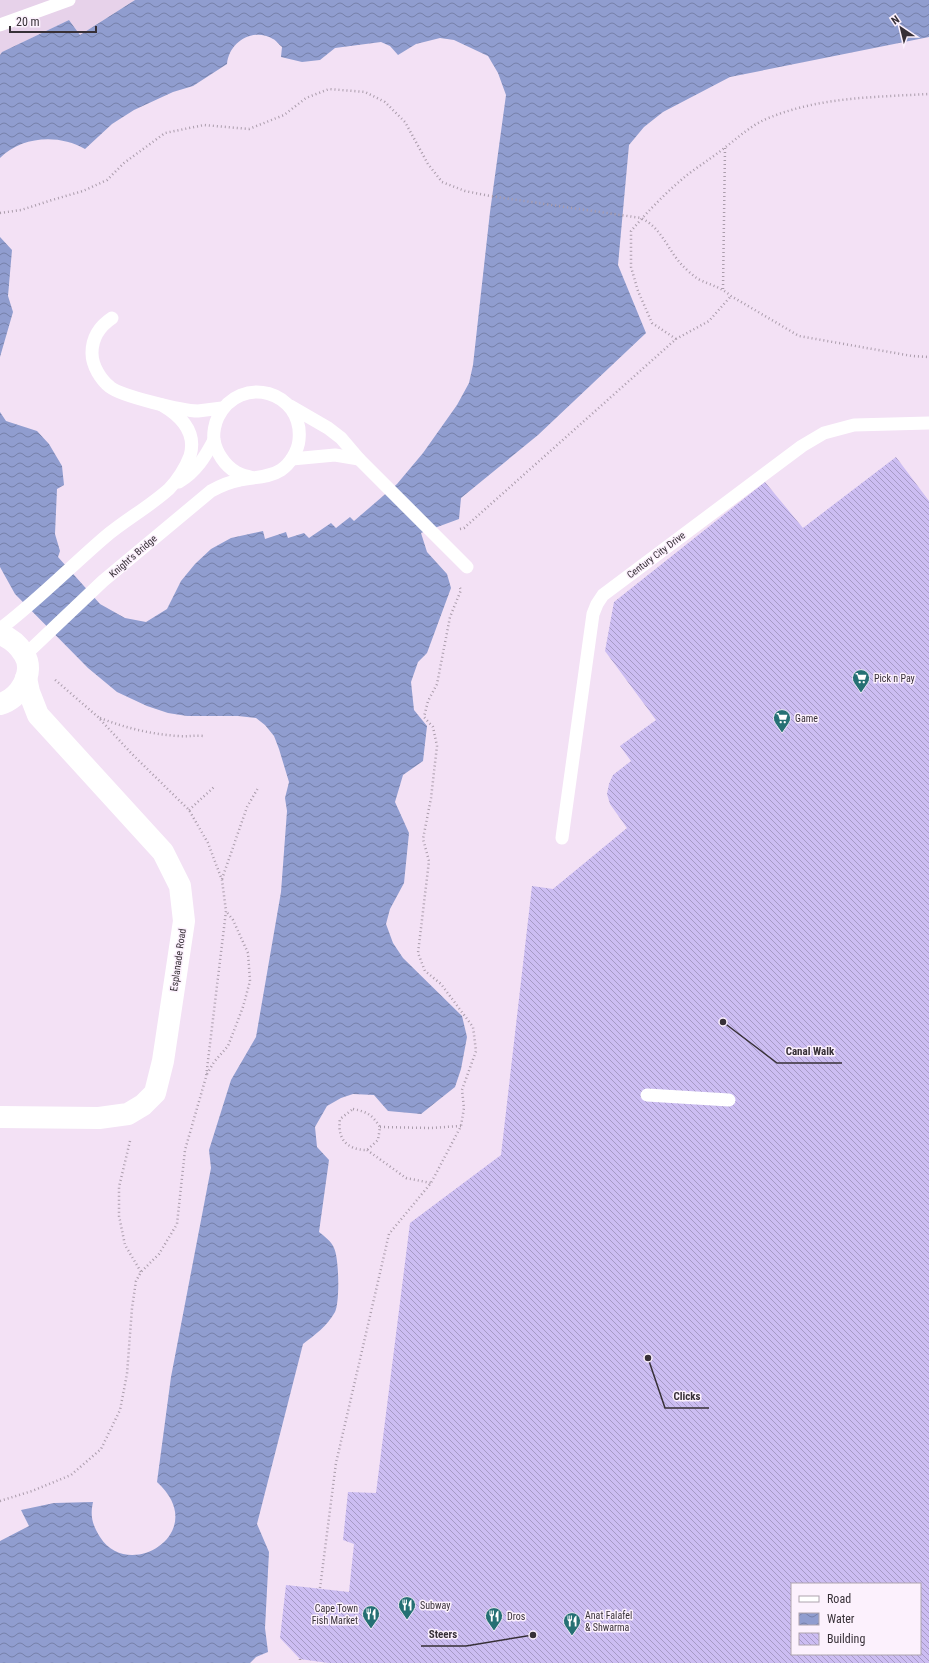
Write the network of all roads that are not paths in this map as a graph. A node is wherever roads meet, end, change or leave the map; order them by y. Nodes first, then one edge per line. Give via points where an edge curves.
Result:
1 (69, 0) edge
2 (0, 25) edge
3 (112, 318) dead end
4 (162, 404) junction
5 (288, 405) junction
6 (222, 408) junction
7 (929, 423) edge
8 (214, 440) junction
9 (359, 458) junction
10 (292, 459) junction
11 (253, 478) junction
12 (170, 488) junction
13 (467, 567) dead end
14 (0, 629) edge
15 (0, 634) edge
16 (25, 655) junction
17 (26, 678) junction
18 (0, 705) edge
19 (38, 715) junction
20 (562, 838) dead end
21 (647, 1095) dead end
22 (729, 1100) dead end
23 (0, 1118) edge

1 - 2 lane
3 - 4 lane via 105,323 92,343 96,369 110,388
4 - 6 lane via 198,411
4 - 12 lane via 182,419 189,429 192,440 186,466
5 - 6 lane, Knight's Bridge via 276,396 262,392 247,392 233,398
5 - 9 lane via 328,428
5 - 10 lane, Knight's Bridge via 296,417 300,431 298,446
6 - 8 lane via 215,423
7 - 20 lane, Century City Drive via 854,425 824,433 802,446 603,595 593,614
8 - 11 lane via 220,458 235,472
8 - 12 lane via 188,477
9 - 10 lane via 335,455
9 - 13 lane
10 - 11 lane, Knight's Bridge via 281,470 268,476
11 - 16 lane, Knight's Bridge via 226,484 211,491 103,581
12 - 14 lane via 106,536
15 - 16 street via 12,640
16 - 17 street, Esplanade Road via 28,666
17 - 18 street via 15,696
17 - 19 street, Esplanade Road
18 - 19 street
19 - 23 street, Esplanade Road via 163,852 180,886 184,921 163,1061 155,1093 143,1105 128,1114 99,1118
21 - 22 lane

